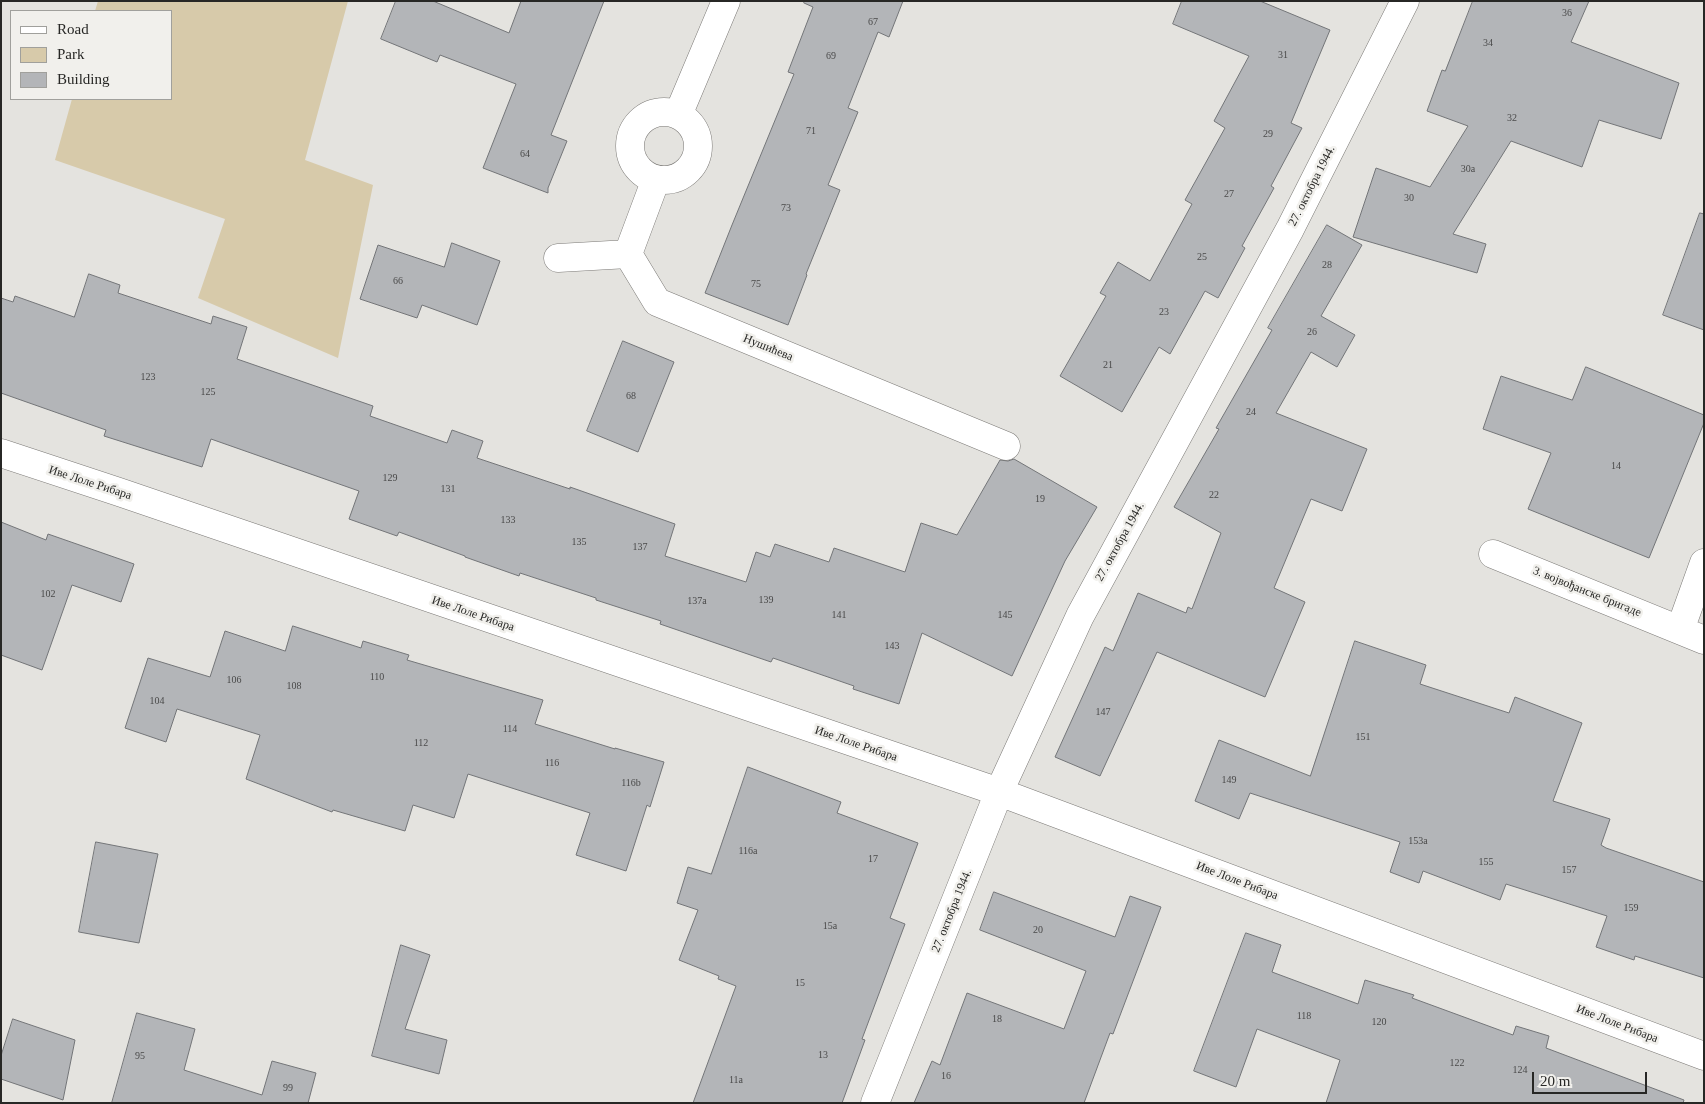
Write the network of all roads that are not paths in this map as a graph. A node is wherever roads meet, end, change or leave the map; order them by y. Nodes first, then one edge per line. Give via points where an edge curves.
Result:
1 (726, 1) edge
2 (1405, 1) edge
3 (678, 115) junction
4 (656, 179) junction
5 (628, 254) junction
6 (558, 258) dead end
7 (1006, 446) dead end
8 (1, 453) edge
9 (1493, 554) dead end
10 (1704, 563) edge
11 (1692, 635) edge
12 (998, 792) junction
13 (1704, 1056) edge
14 (875, 1103) edge

1 - 3 street
2 - 12 street, 27. октобра 1944. via 1290,229 1080,616
3 - 4 street via 689,122 696,133 699,145 696,158 680,176
3 - 4 street via 666,112 642,120 630,141 636,165 644,174
4 - 5 street
5 - 6 street
5 - 7 street, Нушићева via 657,302
8 - 12 street, Иве Лоле Рибара
9 - 11 street, 3. војвођанске бригаде
10 - 11 street, 3. војвођанске бригаде
12 - 13 street, Иве Лоле Рибара
12 - 14 street, 27. октобра 1944.

